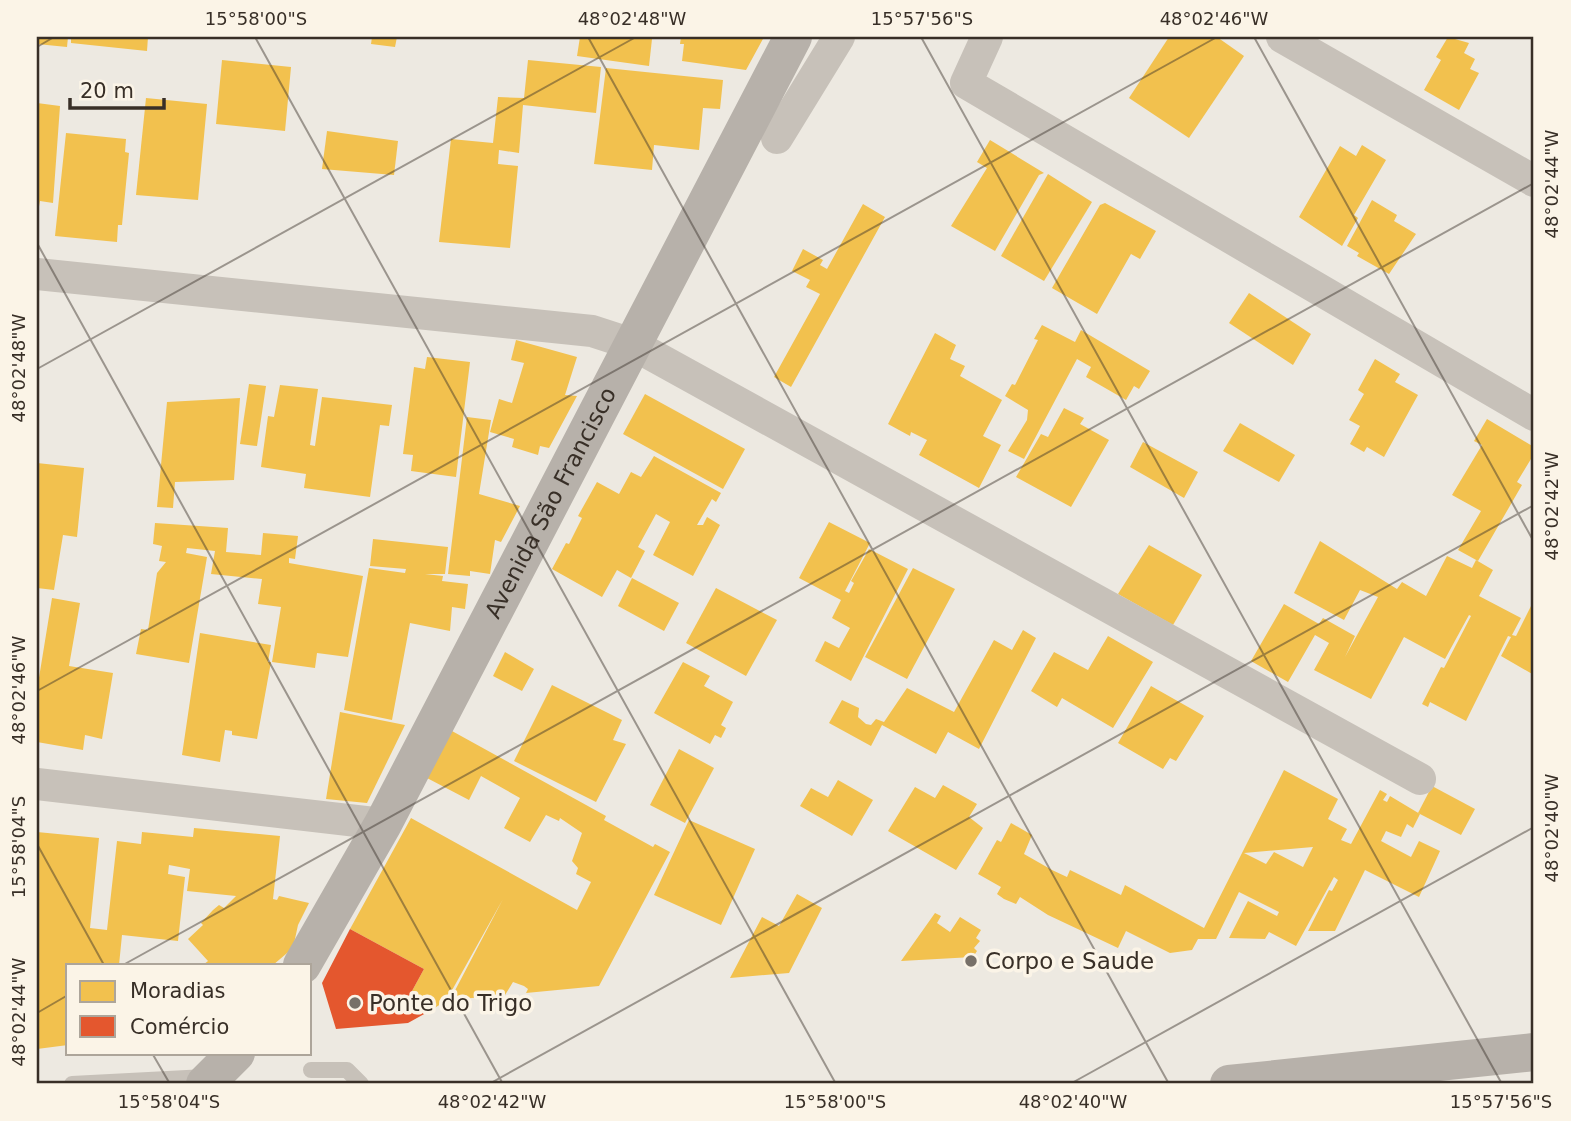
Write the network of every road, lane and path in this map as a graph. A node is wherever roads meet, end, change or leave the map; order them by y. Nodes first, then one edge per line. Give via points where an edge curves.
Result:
1 (793, 37) edge
2 (839, 37) edge
3 (987, 37) edge
4 (1282, 37) edge
5 (777, 138) dead end
6 (1534, 181) edge
7 (37, 274) edge
8 (632, 344) junction
9 (1534, 415) edge
10 (1420, 779) dead end
11 (37, 784) edge
12 (383, 824) junction
13 (303, 964) edge
14 (1534, 1052) edge
15 (253, 1054) edge
16 (311, 1070) dead end
17 (223, 1074) edge
18 (1416, 1074) edge
19 (72, 1084) edge
20 (361, 1084) edge
21 (1229, 1084) edge

1 - 8 street, Avenida São Francisco
2 - 5 street
3 - 9 street via 965,83
4 - 6 street
7 - 8 street via 592,331
8 - 10 street
8 - 12 street, Avenida São Francisco
11 - 12 street
12 - 13 street, Avenida São Francisco
14 - 18 street
15 - 17 street
16 - 20 lane via 347,1070
17 - 19 lane
18 - 21 street

